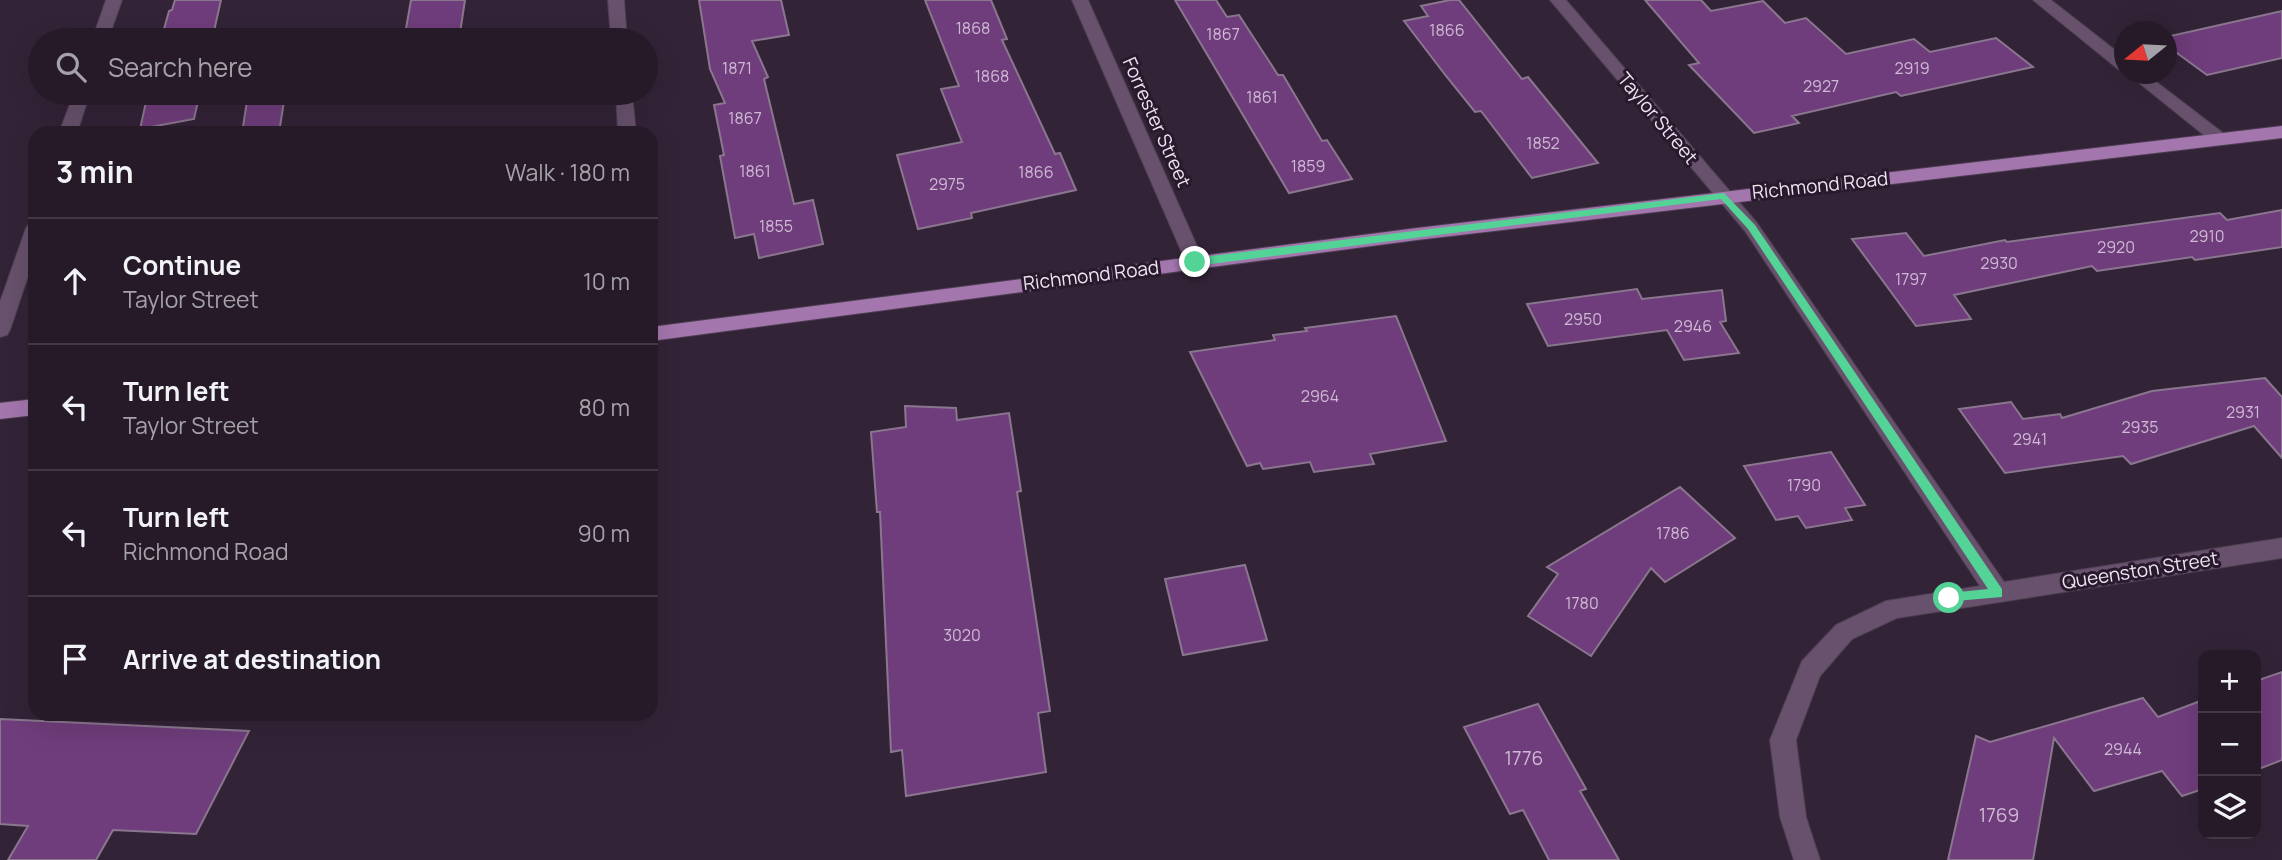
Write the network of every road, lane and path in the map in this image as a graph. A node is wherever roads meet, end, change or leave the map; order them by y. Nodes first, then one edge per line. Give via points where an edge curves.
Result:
1 (114, 0) edge
2 (616, 0) edge
3 (1080, 0) edge
4 (1558, 0) edge
5 (2041, 0) edge
6 (104, 28) edge
7 (618, 28) edge
8 (2114, 57) edge
9 (2149, 84) edge
10 (78, 105) edge
11 (625, 105) edge
12 (70, 126) edge
13 (626, 126) edge
14 (2282, 132) edge
15 (2221, 140) junction
16 (1724, 196) junction
17 (28, 248) edge
18 (1195, 262) junction
19 (0, 330) edge
20 (658, 333) edge
21 (28, 408) edge
22 (0, 411) edge
23 (2282, 548) edge
24 (1998, 593) junction
25 (1807, 860) edge

1 - 6 street
2 - 7 street
3 - 18 street, Forrester Street
4 - 16 street, Taylor Street
5 - 8 street
9 - 15 street
10 - 12 street
11 - 13 street
14 - 15 main road, Richmond Road
15 - 16 main road, Richmond Road
16 - 18 main road, Richmond Road
16 - 24 street, Taylor Street via 1751,227
17 - 19 street
18 - 20 main road, Richmond Road
21 - 22 main road
23 - 24 street, Queenston Street
24 - 25 street via 1894,608 1844,632 1811,669 1783,740 1793,817

